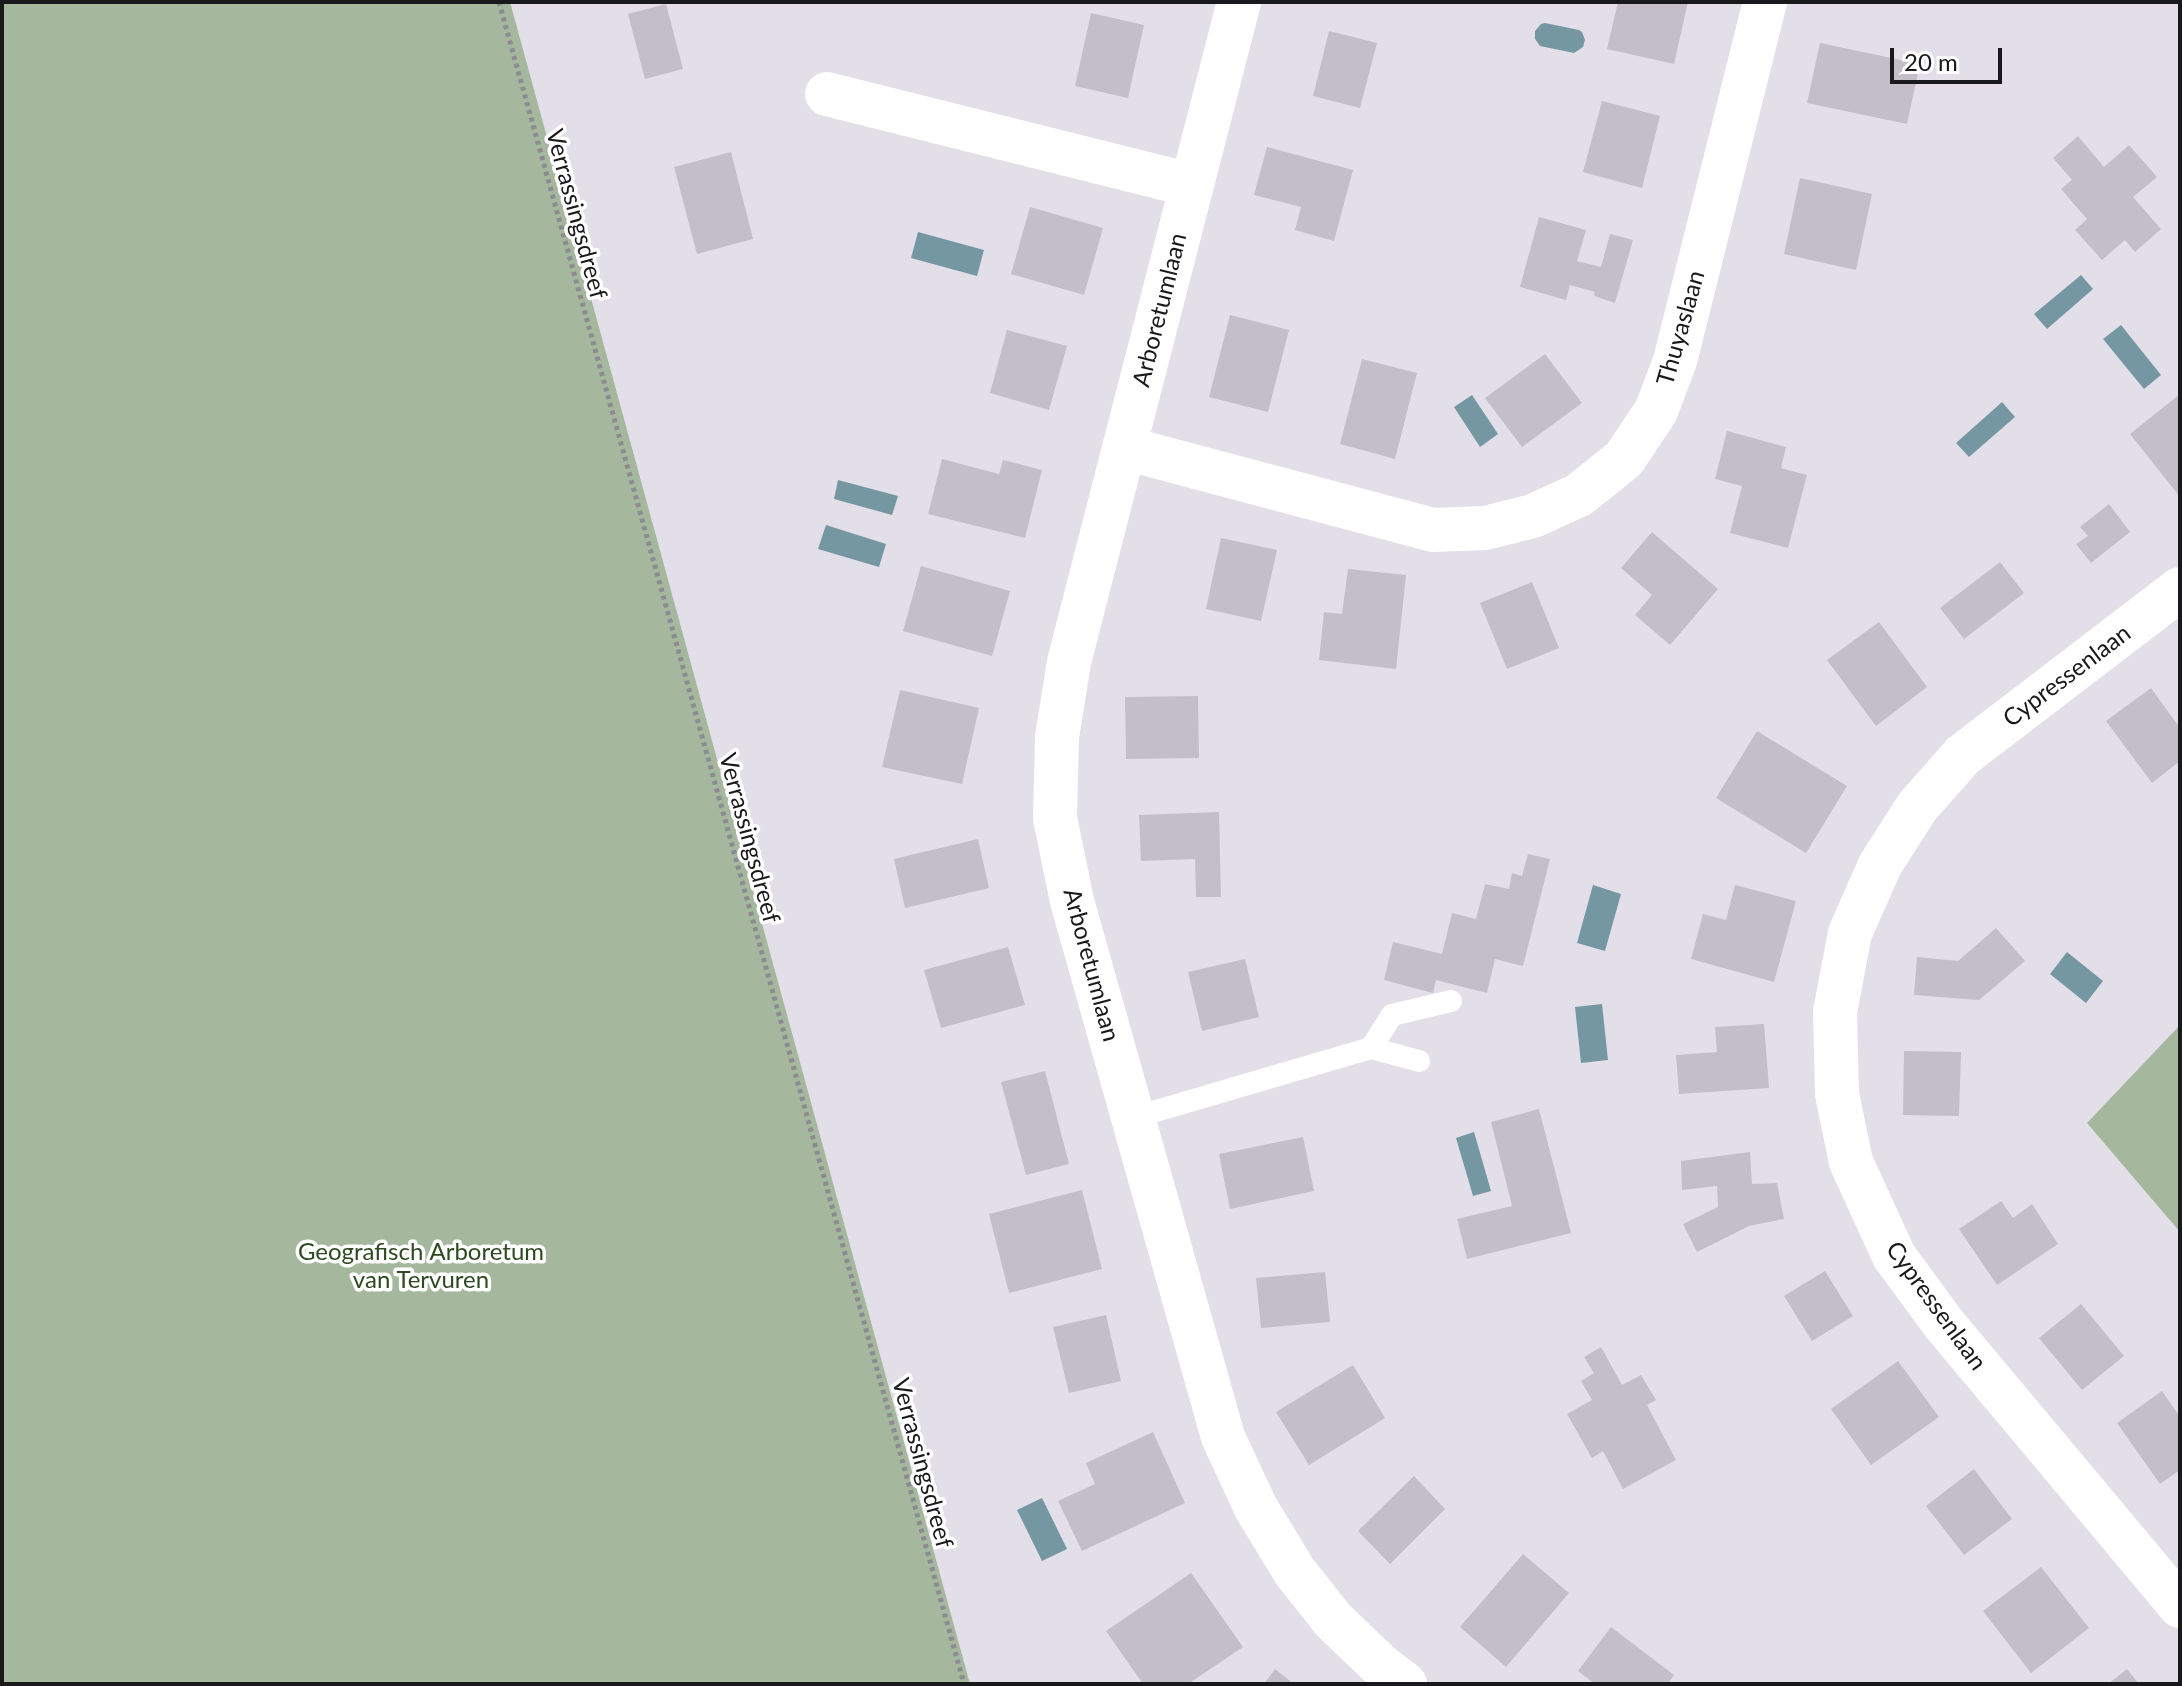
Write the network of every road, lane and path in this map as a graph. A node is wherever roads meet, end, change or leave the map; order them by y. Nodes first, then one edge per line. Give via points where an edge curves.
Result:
1 (499, 2) edge
2 (1239, 2) edge
3 (1765, 2) edge
4 (827, 94) dead end
5 (1191, 185) junction
6 (1125, 448) junction
7 (2175, 604) edge
8 (1451, 1001) dead end
9 (1371, 1048) junction
10 (1419, 1061) dead end
11 (1132, 1118) junction
12 (2180, 1606) edge
13 (964, 1684) edge
14 (1405, 1684) edge

1 - 13 path, Verrassingsdreef
2 - 5 street, Arboretumlaan
3 - 6 street, Thuyaslaan via 1675,361 1656,411 1624,459 1579,495 1533,516 1485,528 1433,530
4 - 5 street
5 - 6 street, Arboretumlaan
6 - 11 street, Arboretumlaan via 1069,662 1057,737 1055,818 1072,901
7 - 12 street, Cypressenlaan via 1963,755 1917,807 1880,865 1850,933 1835,1012 1837,1094 1851,1162 1894,1256 1944,1324
8 - 9 lane via 1392,1015
9 - 10 lane
9 - 11 lane
11 - 14 street, Arboretumlaan via 1223,1437 1256,1508 1295,1572 1333,1620

